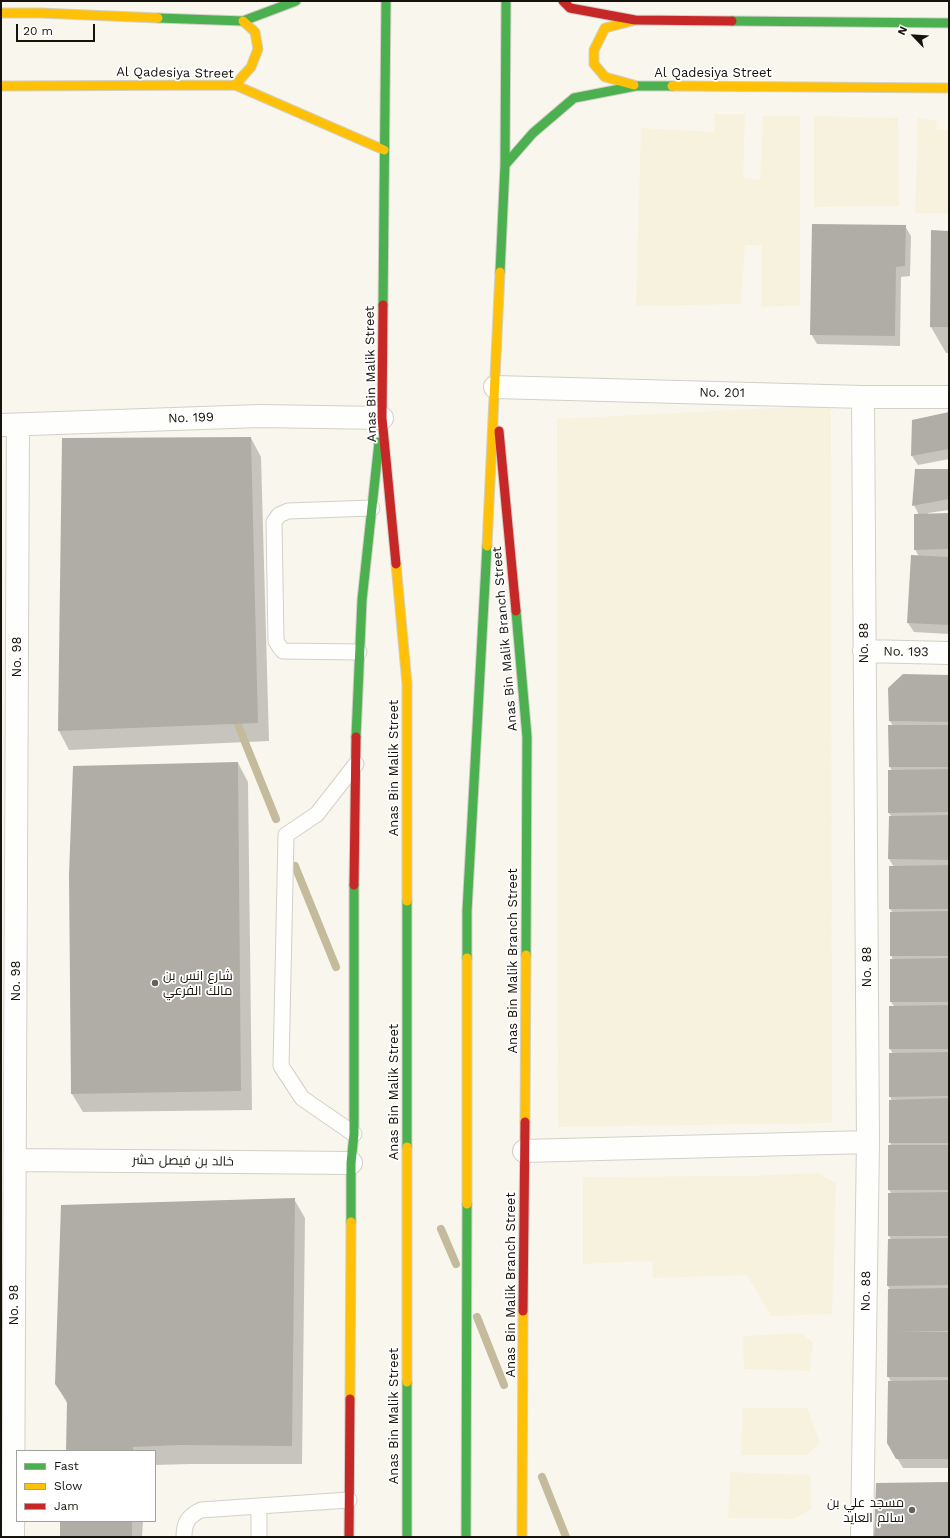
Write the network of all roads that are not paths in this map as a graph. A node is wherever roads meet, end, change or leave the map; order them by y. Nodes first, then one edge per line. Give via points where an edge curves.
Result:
1 (296, 1) edge
2 (386, 1) edge
3 (506, 1) edge
4 (563, 1) edge
5 (40, 7) edge
6 (1, 13) edge
7 (635, 20) junction
8 (244, 21) junction
9 (949, 24) edge
10 (234, 85) junction
11 (1, 86) edge
12 (636, 86) junction
13 (949, 88) edge
14 (384, 150) junction
15 (505, 165) junction
16 (495, 387) junction
17 (863, 397) junction
18 (949, 397) edge
19 (382, 418) junction
20 (10, 425) edge
21 (372, 508) junction
22 (864, 651) junction
23 (359, 652) junction
24 (949, 653) edge
25 (356, 764) junction
26 (8, 1045) edge
27 (354, 1134) junction
28 (868, 1142) junction
29 (524, 1151) junction
30 (15, 1160) junction
31 (351, 1163) junction
32 (8, 1282) edge
33 (349, 1500) junction
34 (259, 1506) junction
35 (13, 1537) edge
36 (184, 1537) edge
37 (259, 1537) edge
38 (350, 1537) edge
39 (406, 1537) edge
40 (466, 1537) edge
41 (522, 1537) edge
42 (862, 1537) edge

1 - 8 street
2 - 14 street, Anas Bin Malik Street
3 - 15 street
4 - 7 street via 570,8
5 - 6 street
5 - 8 street
7 - 9 street
7 - 12 street via 605,28 594,50 594,64 605,76
8 - 10 street via 255,32 258,49 252,67
10 - 11 street, Al Qadesiya Street
10 - 14 street, Al Qadesiya Street
12 - 13 street, Al Qadesiya Street
12 - 15 street, Al Qadesiya Street via 574,98 533,133
14 - 19 street, Anas Bin Malik Street
15 - 16 street
16 - 17 street, No. 201
16 - 29 street, Anas Bin Malik Branch Street via 527,737
16 - 40 street via 468,911
17 - 18 street, No. 201
17 - 22 street, No. 88
19 - 20 street, No. 199 via 260,416
19 - 21 street
19 - 39 street, Anas Bin Malik Street via 407,684
20 - 26 street, No. 98
21 - 23 street
21 - 23 lane via 288,511 279,515 274,522 278,646 283,651
22 - 24 street, No. 193
22 - 28 street, No. 88
23 - 25 street
25 - 27 street
25 - 27 lane via 317,814 286,835 281,1066 302,1098
26 - 30 street, No. 98
27 - 31 street
28 - 29 street
28 - 42 street, No. 88
29 - 41 street, Anas Bin Malik Branch Street
30 - 31 street, خالد بن فيصل حشر
30 - 32 street, No. 98
31 - 33 street
32 - 35 street, No. 98
33 - 34 lane
33 - 38 street
34 - 36 lane via 201,1510 192,1514 184,1527
34 - 37 lane

